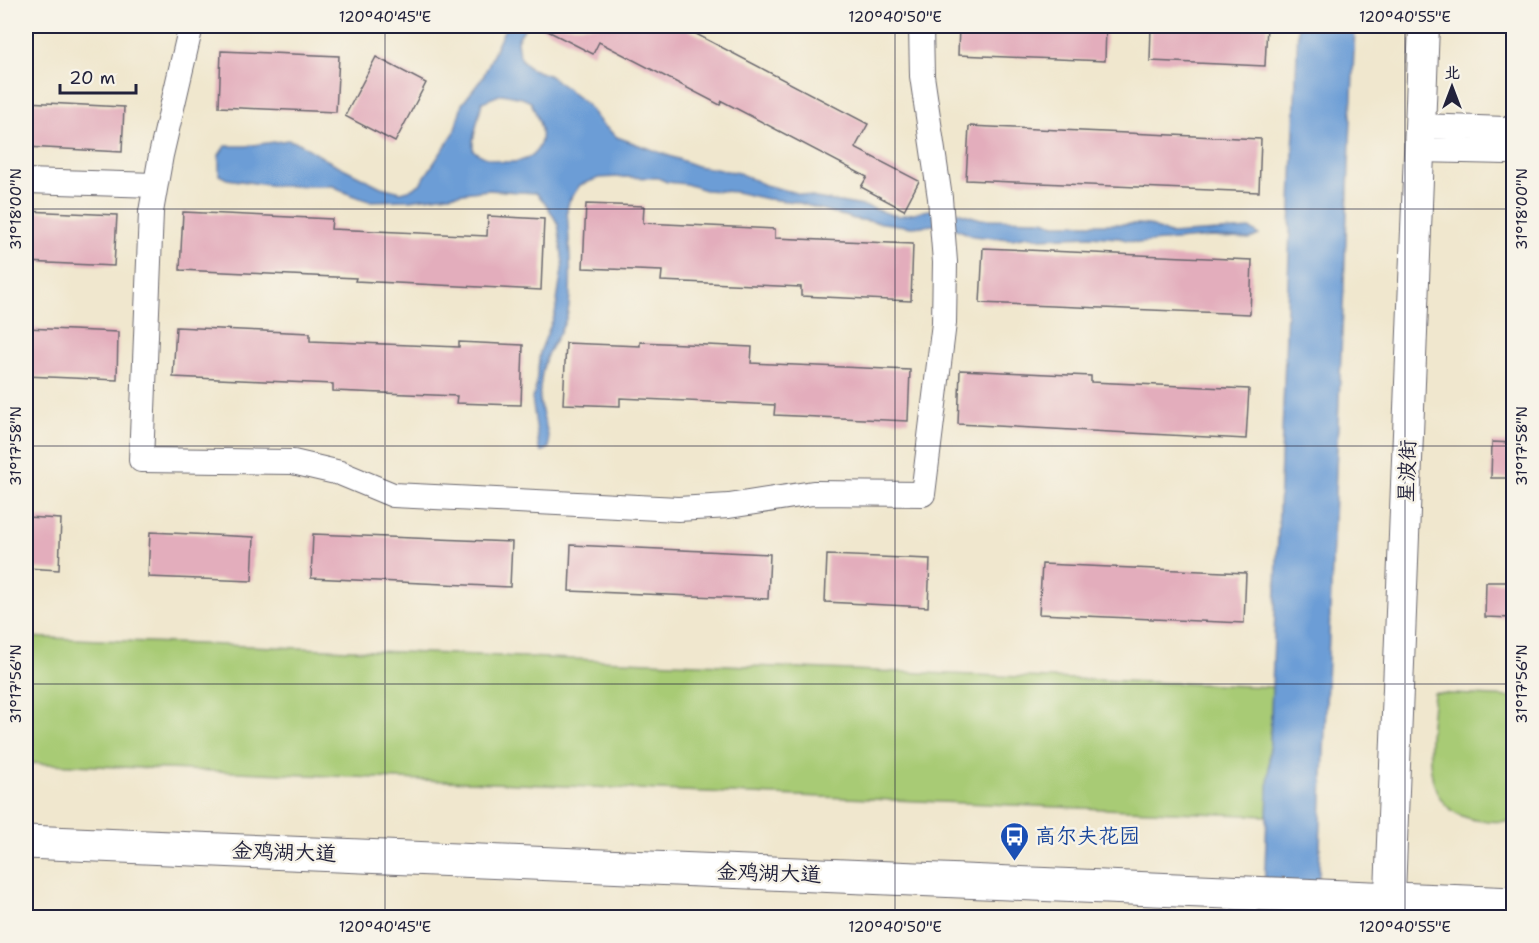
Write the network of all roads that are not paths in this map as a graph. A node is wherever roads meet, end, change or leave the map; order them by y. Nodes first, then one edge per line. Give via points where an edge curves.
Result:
1 (190, 26) edge
2 (921, 26) edge
3 (1424, 26) edge
4 (1514, 133) edge
5 (1420, 138) junction
6 (1514, 147) edge
7 (26, 181) edge
8 (155, 185) junction
9 (26, 842) edge
10 (1514, 904) edge
11 (1389, 908) edge

1 - 8 street
2 - 8 street via 922,85 945,245 944,323 923,494 813,493 697,509 393,495 340,473 293,462 141,460 149,234
3 - 5 street, 星波街
4 - 5 street via 1506,129
5 - 6 street via 1507,152
5 - 11 street, 星波街
7 - 8 street
9 - 11 main road, 金鸡湖大道 via 1331,897
10 - 11 main road, 金鸡湖大道

